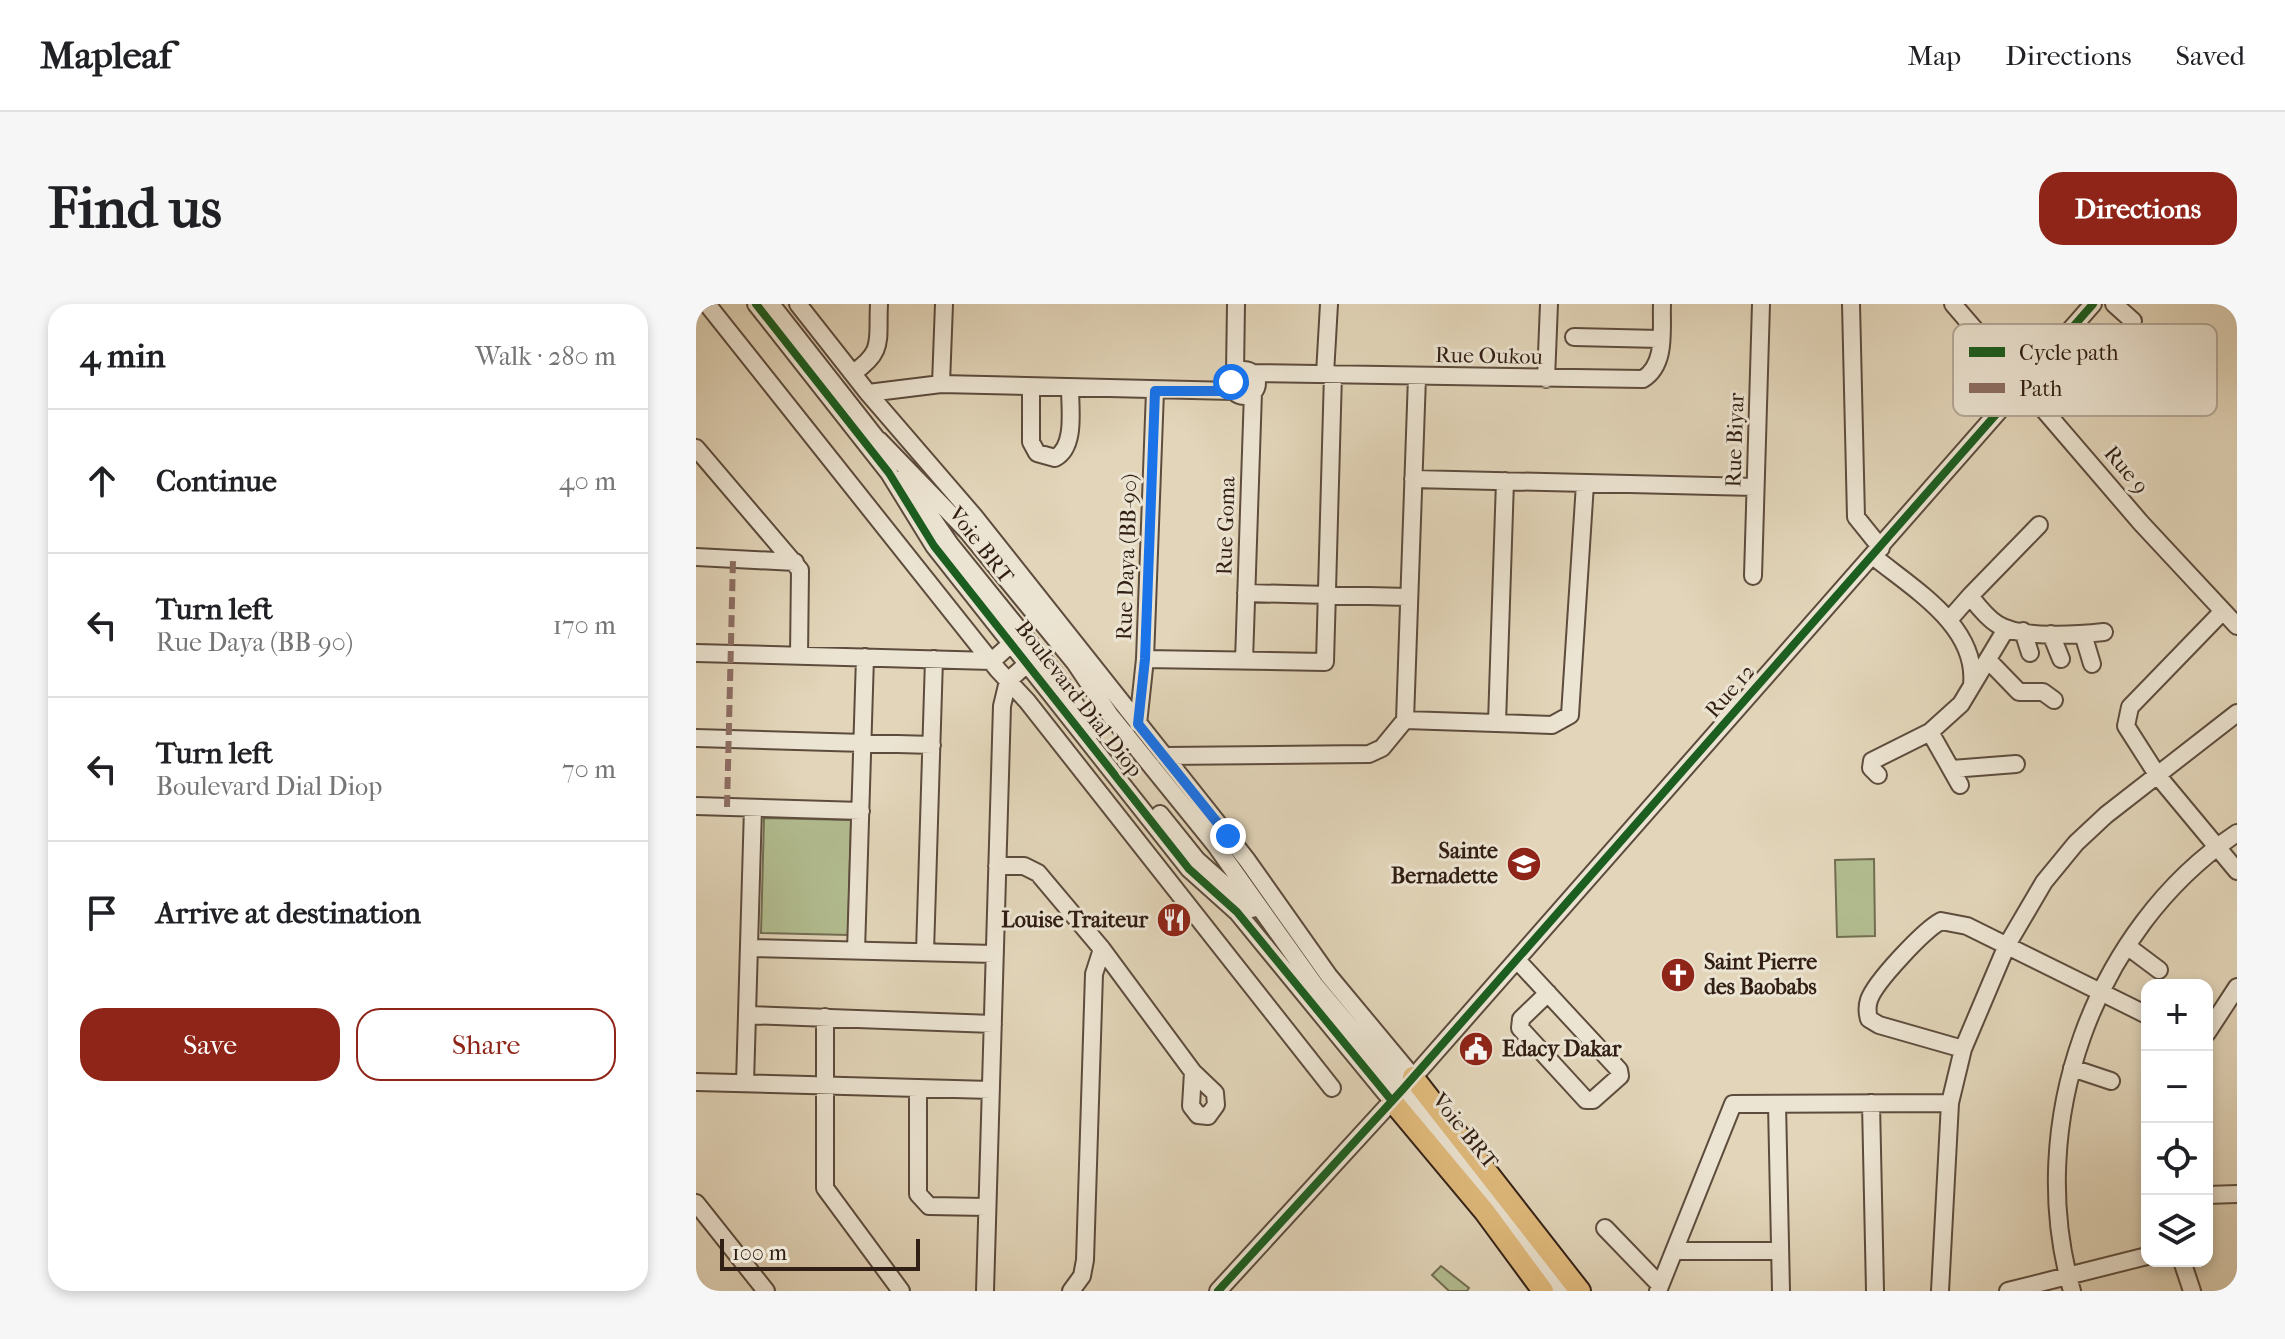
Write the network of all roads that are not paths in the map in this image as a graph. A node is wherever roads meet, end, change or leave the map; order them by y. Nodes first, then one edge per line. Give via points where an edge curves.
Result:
1 (707, 304) edge
2 (756, 304) edge
3 (771, 304) edge
4 (798, 304) edge
5 (879, 304) edge
6 (944, 304) edge
7 (1236, 304) edge
8 (1329, 304) edge
9 (1549, 304) edge
10 (1662, 304) edge
11 (1761, 304) edge
12 (1851, 304) edge
13 (1953, 304) edge
14 (2093, 304) edge
15 (2114, 304) edge
16 (2133, 321) dead end
17 (1970, 324) edge
18 (2076, 324) edge
19 (1574, 337) dead end
20 (1660, 339) junction
21 (853, 373) junction
22 (1244, 373) junction
23 (1329, 374) junction
24 (1417, 377) junction
25 (1546, 379) junction
26 (941, 384) junction
27 (1031, 387) junction
28 (1070, 388) junction
29 (1155, 391) junction
30 (1233, 391) junction
31 (1253, 392) junction
32 (868, 393) junction
33 (1997, 416) edge
34 (2050, 416) edge
35 (879, 440) junction
36 (696, 448) edge
37 (1413, 479) junction
38 (1505, 481) junction
39 (1585, 484) junction
40 (1755, 487) junction
41 (2039, 525) dead end
42 (1877, 552) junction
43 (696, 557) edge
44 (795, 562) junction
45 (1753, 576) dead end
46 (1246, 593) junction
47 (1328, 595) junction
48 (1970, 596) junction
49 (1408, 597) junction
50 (2223, 611) junction
51 (1949, 620) junction
52 (2237, 626) edge
53 (2015, 630) junction
54 (2104, 632) dead end
55 (2051, 634) junction
56 (2083, 634) junction
57 (1012, 643) junction
58 (696, 653) edge
59 (2030, 653) dead end
60 (799, 656) junction
61 (865, 657) junction
62 (934, 659) junction
63 (1145, 659) junction
64 (2061, 659) dead end
65 (1988, 660) junction
66 (992, 661) junction
67 (1244, 661) junction
68 (1028, 663) junction
69 (2092, 664) dead end
70 (1008, 681) junction
71 (1972, 686) junction
72 (2054, 700) dead end
73 (2237, 713) edge
74 (1405, 720) junction
75 (1497, 723) junction
76 (1138, 724) junction
77 (1930, 732) junction
78 (696, 738) edge
79 (863, 744) junction
80 (932, 745) junction
81 (1164, 756) junction
82 (2016, 764) dead end
83 (1952, 769) junction
84 (1878, 775) dead end
85 (2158, 776) junction
86 (1960, 785) dead end
87 (696, 806) edge
88 (753, 808) junction
89 (861, 811) junction
90 (2237, 833) edge
91 (2216, 846) junction
92 (997, 866) junction
93 (2237, 871) edge
94 (1271, 926) junction
95 (2007, 945) junction
96 (2127, 946) junction
97 (749, 948) junction
98 (1102, 949) junction
99 (856, 951) junction
100 (925, 952) junction
101 (995, 954) junction
102 (1517, 960) junction
103 (2159, 970) dead end
104 (2236, 991) edge
105 (1548, 993) junction
106 (2098, 993) junction
107 (2141, 1012) edge
108 (747, 1015) junction
109 (825, 1017) junction
110 (993, 1024) junction
111 (2213, 1024) edge
112 (1963, 1049) junction
113 (2072, 1068) junction
114 (1193, 1072) dead end
115 (2111, 1081) dead end
116 (696, 1082) edge
117 (745, 1083) junction
118 (823, 1086) junction
119 (1332, 1088) dead end
120 (1403, 1089) junction
121 (918, 1090) junction
122 (991, 1090) junction
123 (1871, 1103) junction
124 (1950, 1103) junction
125 (1777, 1104) junction
126 (2237, 1194) edge
127 (2213, 1195) edge
128 (696, 1203) edge
129 (987, 1207) junction
130 (1605, 1228) dead end
131 (1674, 1251) junction
132 (1780, 1251) junction
133 (2141, 1258) edge
134 (2184, 1267) edge
135 (2070, 1284) edge
136 (1659, 1288) edge
137 (766, 1291) edge
138 (901, 1291) edge
139 (985, 1291) edge
140 (1071, 1291) edge
141 (1218, 1291) edge
142 (1543, 1291) edge
143 (1562, 1291) edge
144 (1580, 1291) edge
145 (1781, 1291) edge
146 (1875, 1291) edge
147 (1940, 1291) edge
148 (2008, 1291) edge
149 (2192, 1291) edge

1 - 66 street
2 - 57 street, Boulevard Dial Diop via 889,473 934,546
3 - 35 street, Voie BRT
4 - 21 street, Boulevard Dial Diop
5 - 21 street via 877,349 873,359
6 - 26 street
7 - 22 street
8 - 23 street
9 - 25 street
10 - 20 street, Rue Oukou
11 - 40 street, Rue Biyar
12 - 42 street via 1856,517
13 - 17 street, Rue 9
14 - 18 street, Rue 12
15 - 16 street
19 - 20 street
20 - 25 street, Rue Oukou via 1659,361 1643,379
21 - 32 street, Boulevard Dial Diop
22 - 23 street, Rue Oukou
22 - 30 street via 1231,382
22 - 31 street via 1256,381
23 - 24 street, Rue Oukou
23 - 47 street
24 - 25 street, Rue Oukou
24 - 37 street
26 - 27 street
26 - 32 street
27 - 28 street
27 - 28 street via 1031,442 1037,453 1055,458 1068,444
28 - 29 street
29 - 30 street
29 - 63 street, Rue Daya (BB-90)
30 - 31 street via 1243,396
31 - 46 street, Rue Goma
32 - 76 street, Boulevard Dial Diop via 974,516
33 - 42 street, Rue 12
34 - 50 street, Rue 9
35 - 94 street, Voie BRT via 967,531 1075,663
35 - 94 street, Voie BRT via 950,544 1197,860
36 - 44 street
37 - 38 street
37 - 49 street
38 - 39 street
38 - 75 street
39 - 40 street
39 - 75 street via 1573,706 1564,721 1552,725
40 - 45 street, Rue Biyar
41 - 48 street
42 - 51 street
42 - 102 street, Rue 12
43 - 44 street
44 - 60 street via 802,584
46 - 47 street
46 - 67 street, Rue Goma
47 - 49 street
47 - 67 street via 1325,662
48 - 51 street
48 - 53 street via 1994,622
49 - 74 street
50 - 52 street, Rue 9
50 - 85 street via 2130,707 2126,726
51 - 71 street via 1974,667
53 - 55 street
53 - 59 street
53 - 65 street
54 - 56 street
55 - 56 street
55 - 64 street
56 - 69 street
57 - 66 street
57 - 68 street, Boulevard Dial Diop
58 - 60 street
60 - 61 street
61 - 62 street
61 - 79 street
62 - 66 street
62 - 80 street
63 - 67 street
63 - 76 street, Rue Daya (BB-90)
65 - 71 street
65 - 72 street via 2019,692 2043,692
66 - 70 street
68 - 70 street
68 - 120 street, Boulevard Dial Diop via 1189,869 1237,912
70 - 92 street via 1002,706
70 - 119 street
71 - 77 street via 1961,704
73 - 85 street
74 - 75 street
74 - 81 street via 1382,748 1369,754
76 - 81 street, Boulevard Dial Diop
77 - 83 street
77 - 84 street via 1872,761
78 - 79 street
79 - 80 street
79 - 89 street
80 - 100 street
81 - 120 street, Boulevard Dial Diop via 1247,860
82 - 83 street
83 - 86 street
85 - 91 street
85 - 95 street via 2076,843 2044,882
87 - 88 street
88 - 89 street
88 - 97 street
89 - 99 street
90 - 91 street
91 - 93 street
91 - 96 street via 2157,906
92 - 98 street via 1034,869
92 - 101 street
94 - 120 street, Voie BRT
95 - 106 street
95 - 112 street
95 - 112 street via 1956,921 1941,921 1868,1002 1869,1019 1879,1025
96 - 103 street
96 - 106 street
97 - 99 street
97 - 108 street
98 - 114 street
98 - 140 street via 1094,974 1085,1260
99 - 100 street
100 - 101 street
101 - 110 street
102 - 105 street
102 - 120 street, Rue 12
104 - 111 street
105 - 105 street via 1619,1070 1620,1076 1593,1100 1586,1100 1520,1028 1521,1019
106 - 107 street
106 - 113 street
108 - 109 street
108 - 117 street
109 - 110 street
109 - 118 street
110 - 122 street
112 - 124 street
113 - 115 street
113 - 135 street via 2057,1164 2059,1221
116 - 117 street
117 - 118 street
118 - 121 street
118 - 138 street via 825,1188
120 - 141 street, Rue 12
120 - 142 main road
120 - 143 street, Voie BRT
120 - 144 main road
121 - 122 street
121 - 129 street via 922,1201 929,1206
122 - 129 street
123 - 124 street
123 - 125 street
123 - 146 street
124 - 147 street
125 - 131 street via 1733,1104
125 - 132 street
126 - 127 street
128 - 137 street
129 - 139 street
130 - 136 street
131 - 132 street
131 - 136 street
132 - 145 street
133 - 135 street
134 - 149 street
135 - 148 street

